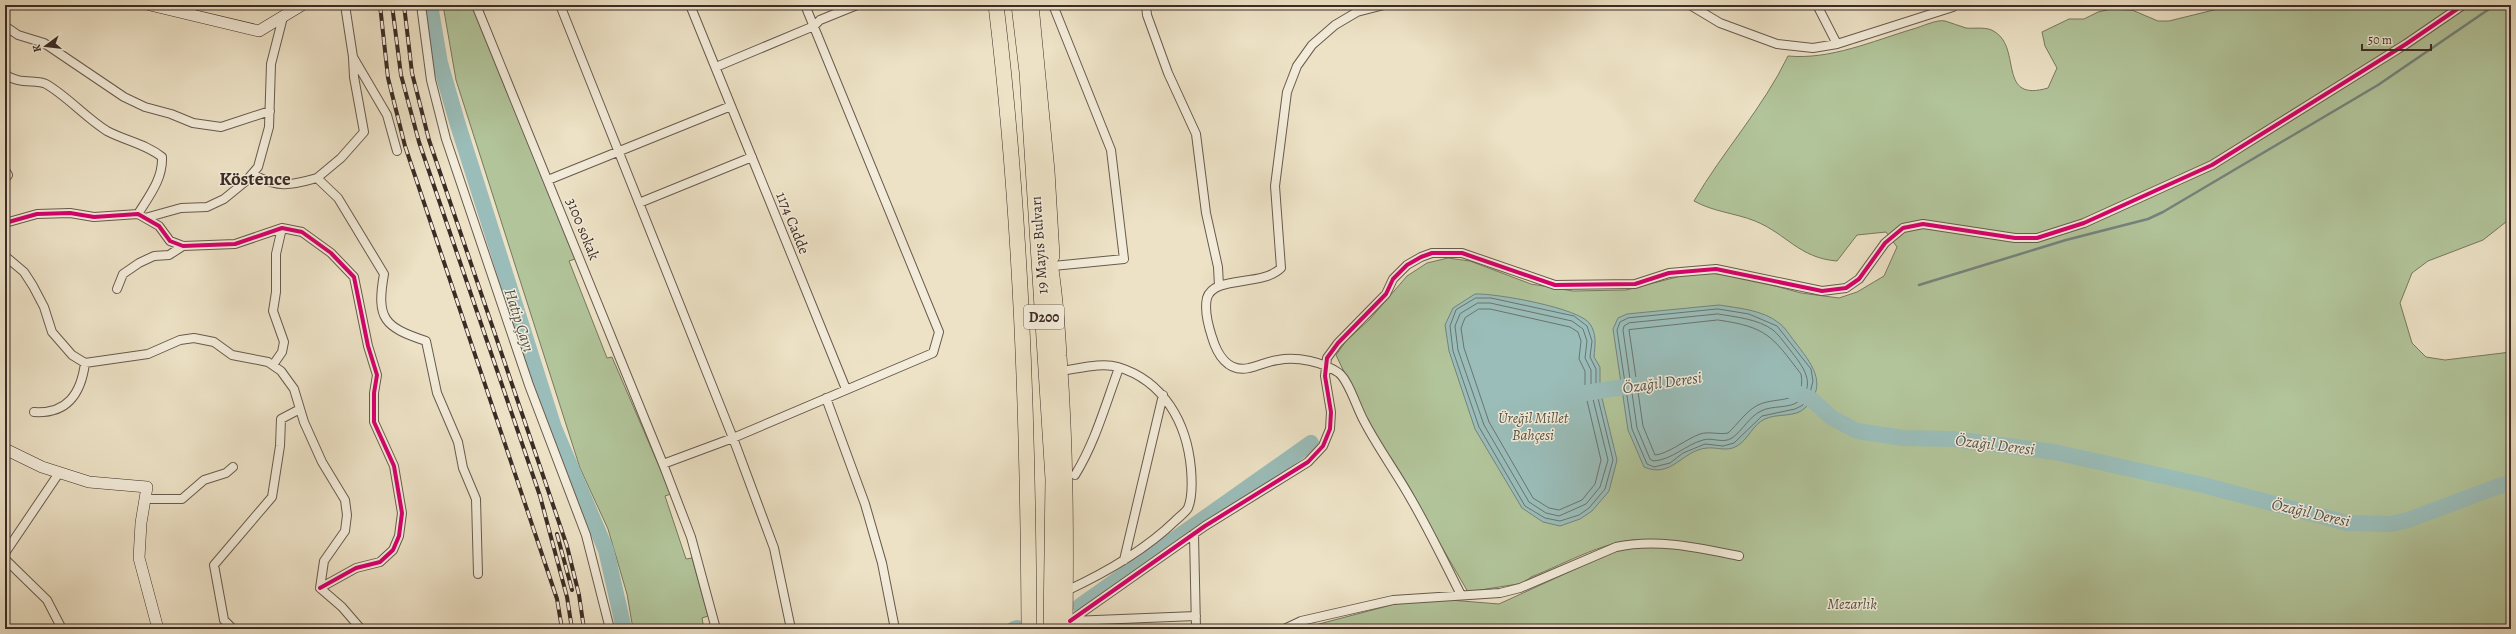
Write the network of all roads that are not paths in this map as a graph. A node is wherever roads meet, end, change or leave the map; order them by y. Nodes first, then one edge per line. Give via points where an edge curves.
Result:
1 (150, 5) edge
2 (302, 5) edge
3 (345, 5) edge
4 (421, 5) edge
5 (478, 5) edge
6 (560, 5) edge
7 (690, 5) edge
8 (805, 5) edge
9 (856, 5) edge
10 (996, 5) edge
11 (1019, 5) edge
12 (1031, 5) edge
13 (1052, 5) edge
14 (1146, 5) edge
15 (1384, 5) edge
16 (1690, 5) edge
17 (1817, 5) edge
18 (2463, 5) edge
19 (1954, 6) edge
20 (283, 17) junction
21 (5, 26) edge
22 (814, 26) junction
23 (1837, 44) junction
24 (354, 57) junction
25 (716, 67) junction
26 (5, 74) edge
27 (731, 106) junction
28 (270, 111) junction
29 (397, 151) dead end
30 (618, 151) junction
31 (752, 157) junction
32 (5, 170) edge
33 (252, 174) junction
34 (317, 178) junction
35 (5, 179) edge
36 (548, 180) junction
37 (1035, 182) junction
38 (639, 203) junction
39 (142, 216) junction
40 (5, 223) edge
41 (282, 228) junction
42 (182, 246) junction
43 (5, 256) edge
44 (1053, 271) junction
45 (1219, 286) junction
46 (117, 289) dead end
47 (85, 363) junction
48 (273, 366) junction
49 (1326, 367) junction
50 (1119, 368) junction
51 (1060, 371) junction
52 (846, 389) junction
53 (1163, 395) junction
54 (826, 398) junction
55 (300, 409) junction
56 (34, 412) dead end
57 (733, 438) junction
58 (5, 449) edge
59 (663, 464) junction
60 (234, 467) dead end
61 (59, 473) junction
62 (1075, 475) dead end
63 (145, 500) junction
64 (1194, 534) junction
65 (5, 553) edge
66 (1739, 556) dead end
67 (5, 559) edge
68 (1124, 560) junction
69 (478, 574) dead end
70 (320, 588) junction
71 (1066, 591) junction
72 (1462, 595) junction
73 (1196, 616) junction
74 (1067, 624) edge
75 (62, 629) edge
76 (158, 629) edge
77 (233, 629) edge
78 (361, 629) edge
79 (610, 629) edge
80 (716, 629) edge
81 (791, 629) edge
82 (895, 629) edge
83 (1029, 629) edge
84 (1051, 629) edge
85 (1196, 629) edge
86 (1284, 629) edge

1 - 20 street via 259,31
2 - 20 street
3 - 24 street
4 - 79 street via 431,80 446,139 529,385 586,535
5 - 36 street, 3100 sokak
6 - 30 street
7 - 25 street, 1174 Cadde
8 - 22 street
9 - 22 street via 820,20
10 - 83 highway, 19 Mayıs Bulvarı / D200 via 1020,269 1028,488
11 - 37 highway, 19 Mayıs Bulvarı / D200
12 - 44 highway via 1047,171
13 - 44 street via 1111,150 1124,259
14 - 45 street via 1147,15 1168,73 1196,134
15 - 45 street via 1358,12 1335,25 1312,45 1297,66 1288,92 1275,186 1282,268 1274,276
16 - 23 street via 1720,23 1777,44 1813,48
17 - 23 street
18 - 49 street via 2212,165 2084,223 2037,238 2015,238 1923,224 1910,225 1885,243 1859,279 1846,288 1822,291 1716,269 1669,273 1635,284 1555,285 1462,253 1432,253 1407,265 1393,279 1386,294 1326,358
19 - 23 street
20 - 28 street via 271,64
21 - 28 street via 18,34 44,43 124,97 193,123 221,127
22 - 25 street
22 - 52 street via 939,332 933,353
24 - 29 street via 387,115
24 - 34 street via 354,77 364,132 341,158
25 - 27 street, 1174 Cadde
26 - 39 street via 9,78 29,83 45,83 107,130 149,147 162,157 163,169
27 - 30 street
27 - 31 street, 1174 Cadde
28 - 33 street via 266,140 258,167
30 - 36 street
30 - 38 street
31 - 38 street
31 - 52 street, 1174 Cadde
32 - 35 street via 8,175
33 - 34 street via 270,183 294,184
33 - 39 street via 224,199 207,207 181,208
34 - 69 street via 338,198 384,274 380,296 385,319 400,332 426,341 437,393 458,442 463,468 476,499
36 - 59 street, 3100 sokak
37 - 44 highway
37 - 84 highway, 19 Mayıs Bulvarı / D200 via 1053,479
38 - 57 street
39 - 40 street via 37,214
39 - 42 street via 159,226 170,241
41 - 42 street via 235,244
41 - 48 street via 276,254 276,292 272,311 284,342 282,352
41 - 70 street via 302,232 331,254 354,277 368,346 377,375 374,422 394,466 402,513 399,536 393,550 380,562 356,568
42 - 46 street via 170,255 154,256 139,263 123,274
43 - 47 street via 24,272 33,286 52,332 72,355
44 - 51 highway
45 - 49 street via 1211,290 1207,298 1206,317 1215,349 1225,362 1237,368 1248,369 1293,358
47 - 48 street via 148,354 180,340 194,338 214,342 232,355 268,362
47 - 56 street via 83,375 68,404 48,413
48 - 55 street via 281,371 294,389
49 - 64 street via 1330,429 1323,446 1308,462
49 - 72 street via 1344,379 1364,422 1411,499
50 - 51 street via 1098,367
50 - 53 street via 1141,377
50 - 62 street via 1096,430
51 - 71 highway via 1066,489
52 - 54 street
53 - 68 street
53 - 68 street via 1180,421 1189,445 1192,495 1188,509
54 - 57 street
54 - 82 street via 882,563
55 - 70 street via 322,462 345,500 348,515 345,531 324,560
55 - 77 street via 281,419 280,446 272,497 214,565 224,620
57 - 59 street
57 - 81 street via 774,548
58 - 61 street
59 - 80 street, 3100 sokak via 691,537
60 - 63 street via 226,473 204,480 182,499
61 - 63 street via 89,482 147,488
61 - 65 street
63 - 76 street via 140,523 139,558
64 - 73 street
64 - 74 street via 1098,599
66 - 72 street via 1668,544 1633,543 1616,547 1520,588 1500,593
67 - 75 street via 47,600
68 - 71 street
70 - 78 street via 342,606
71 - 74 highway
72 - 86 street via 1413,598 1350,608 1301,621
73 - 74 street
73 - 85 street

